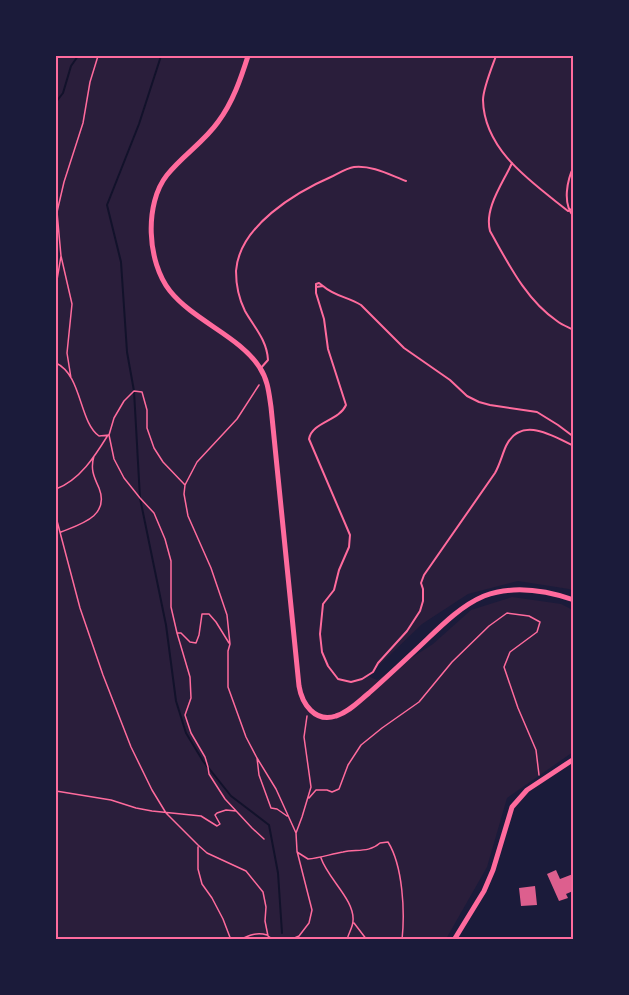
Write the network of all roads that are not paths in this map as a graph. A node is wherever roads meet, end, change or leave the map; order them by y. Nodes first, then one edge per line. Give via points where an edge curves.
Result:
1 (248, 56) edge
2 (496, 56) edge
3 (512, 163) junction
4 (573, 166) edge
5 (406, 181) dead end
6 (573, 208) edge
7 (568, 211) junction
8 (573, 216) edge
9 (573, 330) edge
10 (261, 369) junction
11 (573, 437) edge
12 (573, 446) edge
13 (573, 600) edge
14 (573, 759) edge
15 (454, 939) edge

1 - 10 street via 222,116 161,184 153,205 152,238 159,271 171,292 247,353
2 - 3 lane via 483,99 490,134
3 - 7 lane
3 - 9 lane via 489,214 490,231 524,288 556,321
4 - 7 lane via 566,186
5 - 10 lane via 375,169 353,167 287,201 250,235 240,252 236,271 238,295 267,350 268,360
6 - 7 lane
7 - 8 lane
10 - 13 street via 272,407 299,686 304,704 318,716 345,712 438,629 484,596 531,590
11 - 12 lane via 537,412 490,405 467,396 405,348 361,305 316,284 328,349 346,405 314,429 309,439 350,535 334,590 323,604 320,634 322,652 338,679 351,682 373,672 407,632 420,611 424,575 495,473 512,437 539,430
14 - 15 street via 527,790 512,807 484,891

